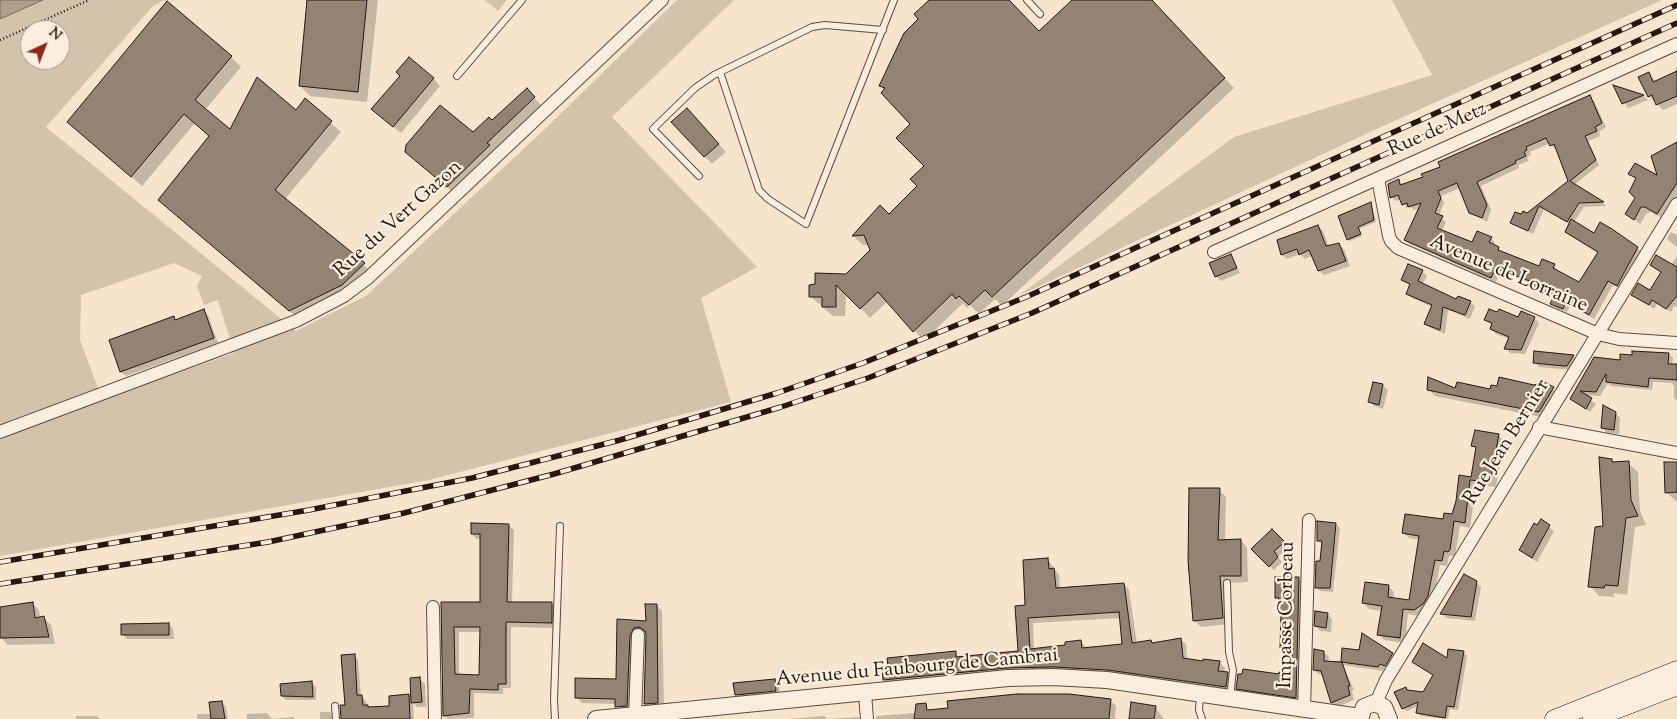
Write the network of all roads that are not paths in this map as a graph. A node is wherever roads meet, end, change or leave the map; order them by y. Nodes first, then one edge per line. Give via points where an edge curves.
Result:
1 (522, 0) edge
2 (662, 0) edge
3 (894, 0) edge
4 (1027, 0) edge
5 (1040, 14) dead end
6 (883, 30) junction
7 (1677, 44) edge
8 (720, 72) junction
9 (457, 76) dead end
10 (700, 176) dead end
11 (1378, 179) junction
12 (1677, 204) edge
13 (1214, 252) dead end
14 (1598, 334) junction
15 (1677, 343) edge
16 (1539, 427) junction
17 (0, 432) edge
18 (1677, 453) edge
19 (1309, 520) dead end
20 (560, 526) dead end
21 (1227, 583) dead end
22 (433, 607) dead end
23 (638, 635) dead end
24 (1677, 670) edge
25 (1677, 686) edge
26 (865, 694) junction
27 (1200, 695) junction
28 (1230, 699) junction
29 (1376, 703) junction
30 (335, 706) dead end
31 (1304, 710) junction
32 (635, 716) junction
33 (1360, 718) edge
34 (336, 719) edge
35 (434, 719) edge
36 (555, 719) edge
37 (596, 719) edge
38 (868, 719) edge
39 (1202, 719) edge
40 (1389, 719) edge
41 (1554, 719) edge
42 (1592, 719) edge

1 - 9 lane
2 - 17 street, Rue du Vert Gazon via 348,293 296,322
3 - 6 lane
4 - 5 lane
6 - 8 lane via 825,25 812,27
6 - 8 lane via 806,224 759,190
7 - 11 street, Rue de Metz
8 - 10 lane via 695,88 653,129
11 - 13 street, Rue de Metz
11 - 14 street, Avenue de Lorraine via 1389,236 1398,248
12 - 14 street, Rue Jean Bernier
14 - 15 street, Avenue de Lorraine via 1619,339
14 - 16 street, Rue Jean Bernier
16 - 18 street
16 - 29 street, Rue Jean Bernier via 1386,680
19 - 31 street, Impasse Corbeau
20 - 36 lane
21 - 28 lane via 1229,652 1233,670
22 - 35 street
23 - 32 street
24 - 41 main road
25 - 42 main road
26 - 27 street, Avenue du Faubourg de Cambrai via 1053,676 1107,680
26 - 32 street, Avenue du Faubourg de Cambrai
26 - 38 street
27 - 28 street, Avenue du Faubourg de Cambrai
27 - 39 lane via 1198,710
28 - 31 street, Avenue du Faubourg de Cambrai
29 - 33 street via 1364,707
29 - 40 street via 1386,708
30 - 34 lane
31 - 33 street, Avenue du Faubourg de Cambrai
32 - 37 street, Avenue du Faubourg de Cambrai

